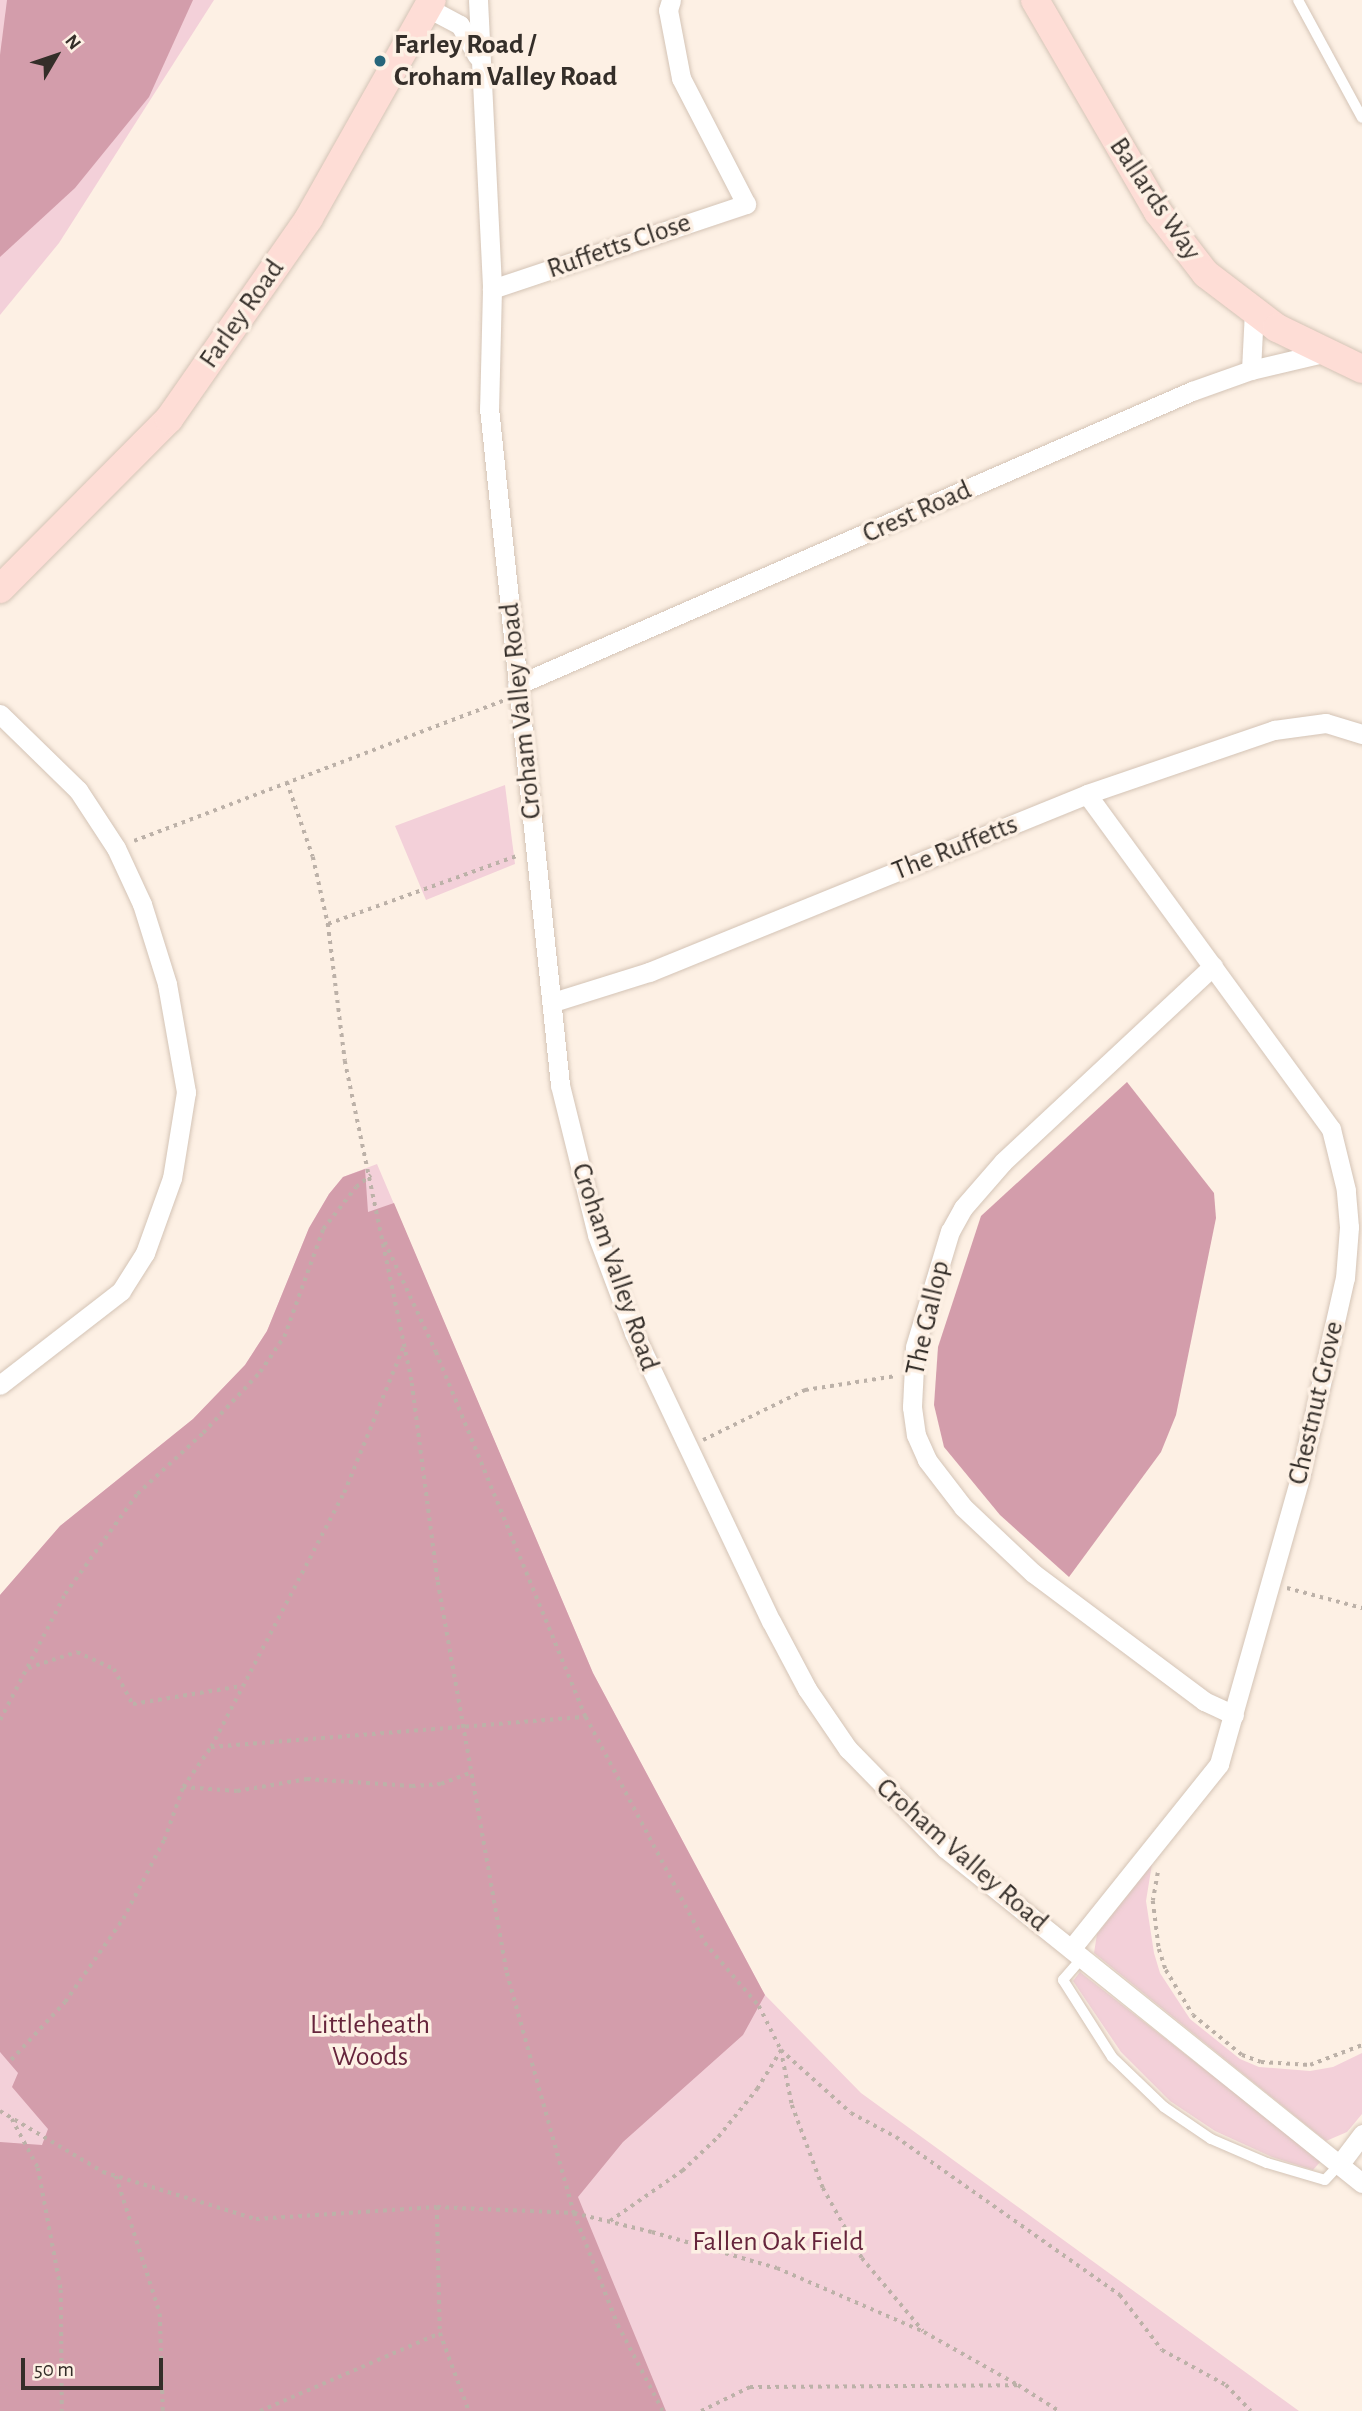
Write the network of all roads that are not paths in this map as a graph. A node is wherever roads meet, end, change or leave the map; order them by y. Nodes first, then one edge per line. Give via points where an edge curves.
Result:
1 (478, 0) edge
2 (671, 0) edge
3 (1035, 0) edge
4 (1298, 0) edge
5 (430, 4) edge
6 (483, 69) junction
7 (1362, 117) edge
8 (492, 289) junction
9 (1254, 311) junction
10 (1323, 353) junction
11 (1362, 369) edge
12 (1251, 370) junction
13 (0, 589) edge
14 (517, 685) junction
15 (0, 715) edge
16 (1362, 734) edge
17 (1087, 794) junction
18 (1213, 966) junction
19 (552, 1002) junction
20 (0, 1385) edge
21 (1234, 1715) junction
22 (1077, 1953) junction
23 (1362, 2134) edge
24 (1339, 2165) junction
25 (1362, 2183) edge

1 - 6 street, Croham Valley Road
2 - 8 street, Ruffetts Close via 668,10 681,78 746,204
3 - 9 street, Ballards Way via 1158,212 1206,274
4 - 7 lane
5 - 6 street, Croham Valley Road via 468,34
5 - 13 street, Farley Road via 310,218 169,419
6 - 8 street, Croham Valley Road
8 - 14 street, Croham Valley Road via 489,408
9 - 10 street, Ballards Way
9 - 12 street
10 - 11 street, Ballards Way
10 - 12 street, Crest Road
12 - 14 street, Crest Road via 1192,390
14 - 19 street, Croham Valley Road
15 - 20 street via 78,790 116,848 142,904 167,985 186,1092 172,1178 145,1253 121,1291
16 - 17 street, The Ruffetts via 1326,723 1300,723
17 - 18 street, Chestnut Grove
17 - 19 street, The Ruffetts via 649,972
18 - 21 street, Chestnut Grove via 1331,1129 1346,1190 1345,1278 1300,1477
18 - 21 street, The Gallop via 1003,1162 963,1208 932,1286 912,1374 916,1435 927,1460 963,1507 1033,1573 1204,1700
19 - 22 street, Croham Valley Road via 560,1085 597,1235 685,1449 807,1689 848,1749 945,1848
21 - 22 street, Chestnut Grove via 1219,1764
22 - 24 street, Croham Valley Road
22 - 24 lane via 1063,1980 1112,2057 1164,2108 1211,2139 1267,2163 1325,2180
23 - 24 street
24 - 25 street, Croham Valley Road

